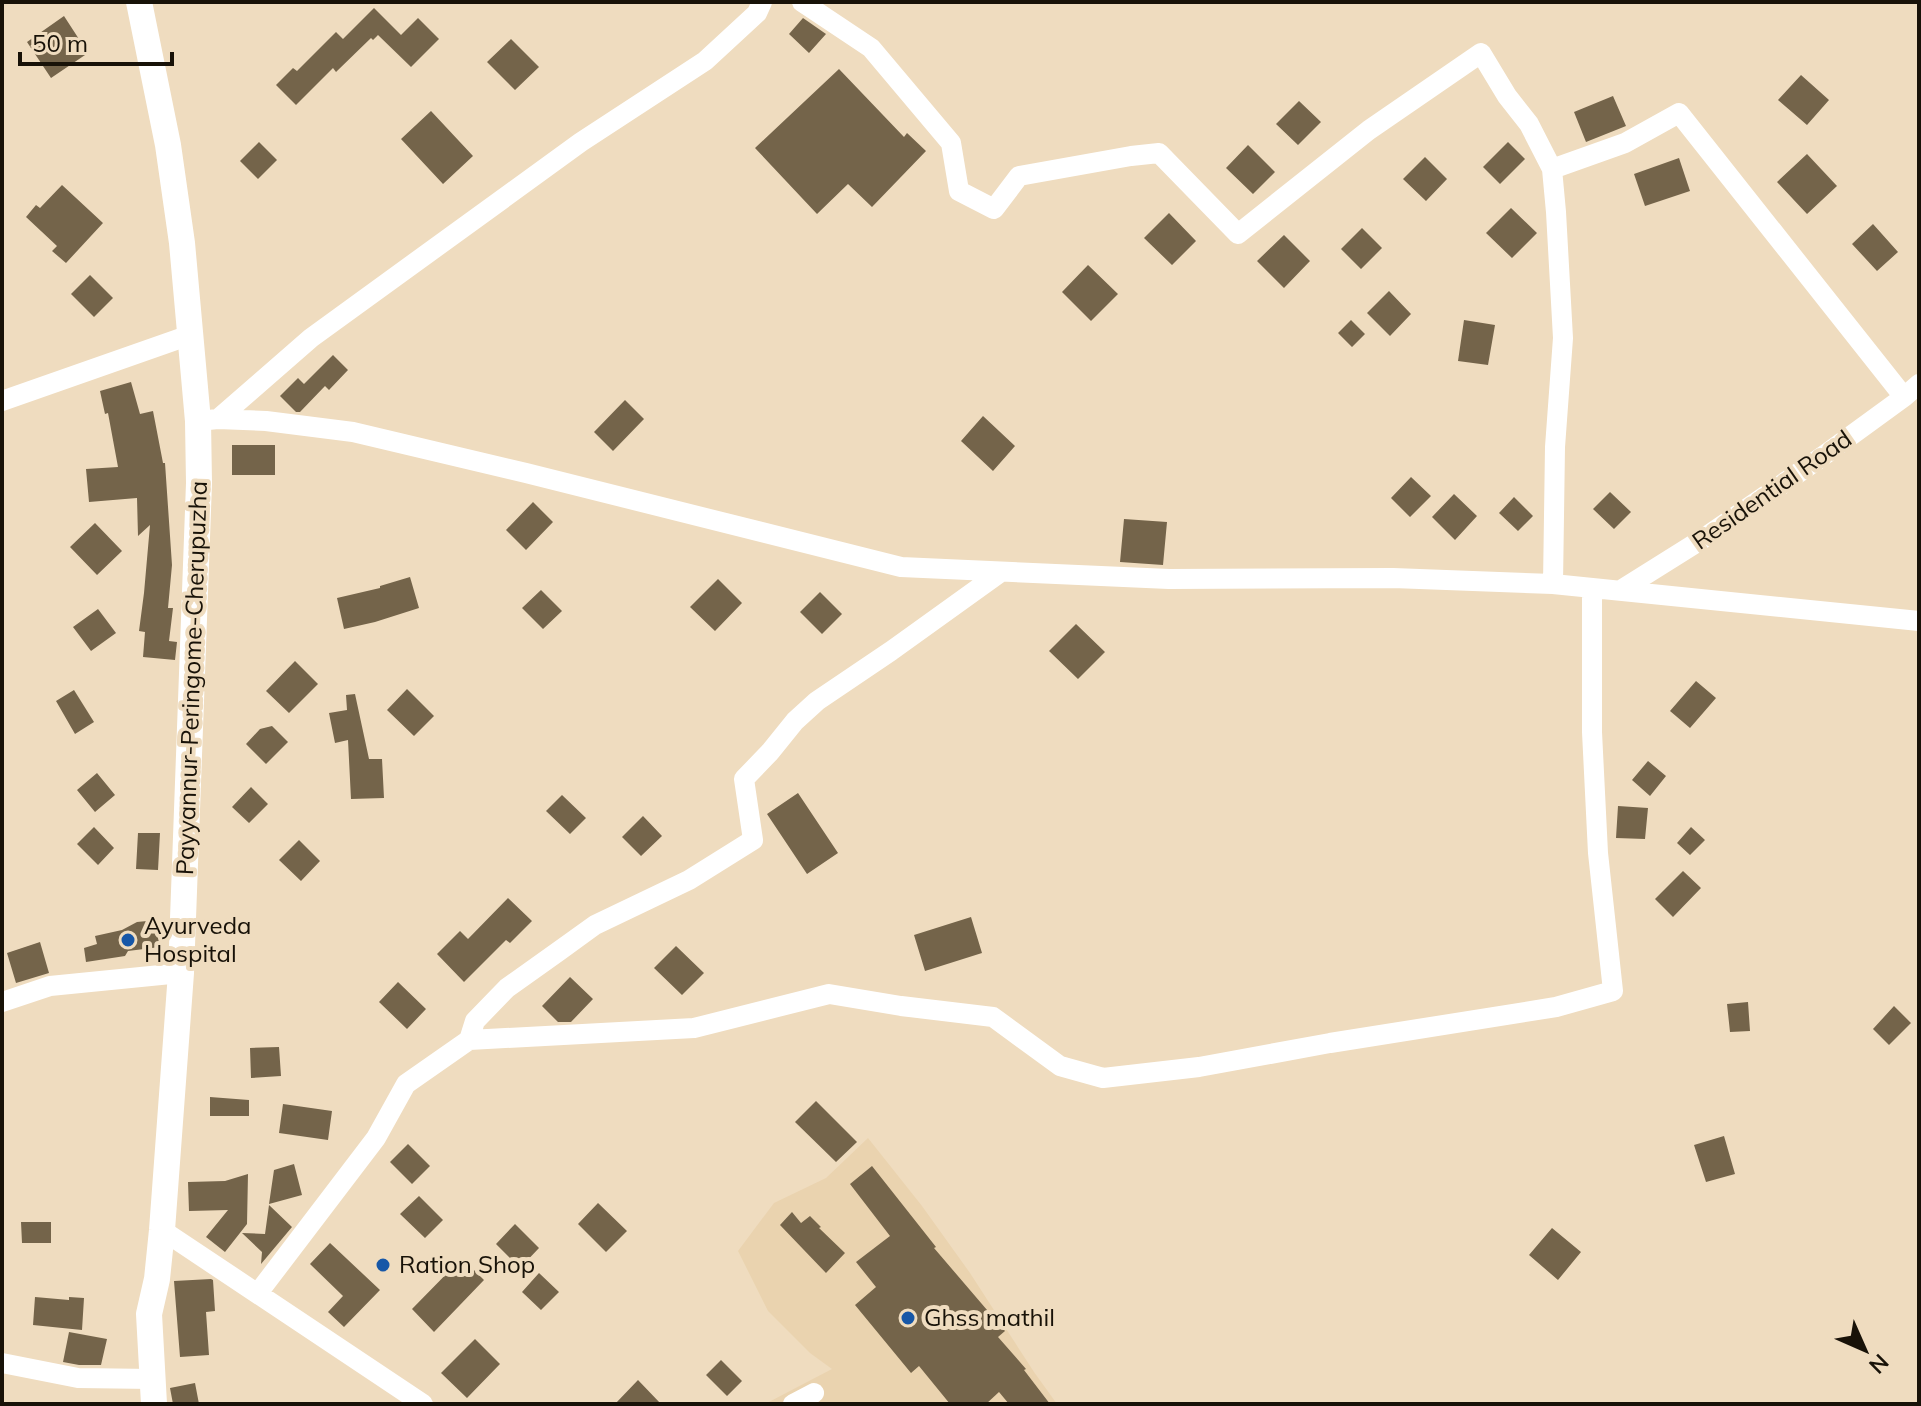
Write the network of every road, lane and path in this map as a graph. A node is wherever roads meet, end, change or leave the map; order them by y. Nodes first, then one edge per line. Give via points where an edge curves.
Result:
1 (139, 2) edge
2 (762, 2) edge
3 (802, 2) edge
4 (1552, 169) junction
5 (190, 335) junction
6 (1911, 390) edge
7 (2, 401) edge
8 (208, 420) junction
9 (1001, 572) junction
10 (1553, 584) junction
11 (1592, 588) junction
12 (1621, 590) junction
13 (1919, 621) edge
14 (181, 973) junction
15 (2, 1002) edge
16 (469, 1040) junction
17 (162, 1230) junction
18 (258, 1293) junction
19 (2, 1363) edge
20 (154, 1392) edge
21 (814, 1393) dead end
22 (423, 1404) edge
23 (793, 1404) edge

1 - 5 main road, Payyannur-Peringome-Cherupuzha via 168,145
2 - 8 street via 757,13 705,61 581,142 311,338
3 - 4 street via 871,48 951,143 959,191 994,209 1019,176 1159,153 1238,234 1369,130 1481,53
4 - 6 street via 1625,143 1679,113
4 - 10 street via 1563,338
5 - 7 street
5 - 8 main road, Payyannur-Peringome-Cherupuzha
6 - 12 street, Residential Road via 1704,538
8 - 9 street via 353,432 901,567
8 - 14 main road, Payyannur-Peringome-Cherupuzha via 199,483
9 - 10 street
9 - 16 street via 795,721 744,779 753,840 689,880 595,925 507,988 475,1021
10 - 11 street
11 - 12 street
11 - 16 street via 1598,853 1613,991 1556,1007 1103,1078 1060,1066 993,1017 829,994 694,1028
12 - 13 street
14 - 15 street via 50,986
14 - 17 main road, Payyannur-Peringome-Cherupuzha
16 - 18 street via 406,1084 376,1138
17 - 18 street
17 - 20 main road, Payyannur-Peringome-Cherupuzha via 149,1314
18 - 22 street
19 - 20 street
21 - 23 street

